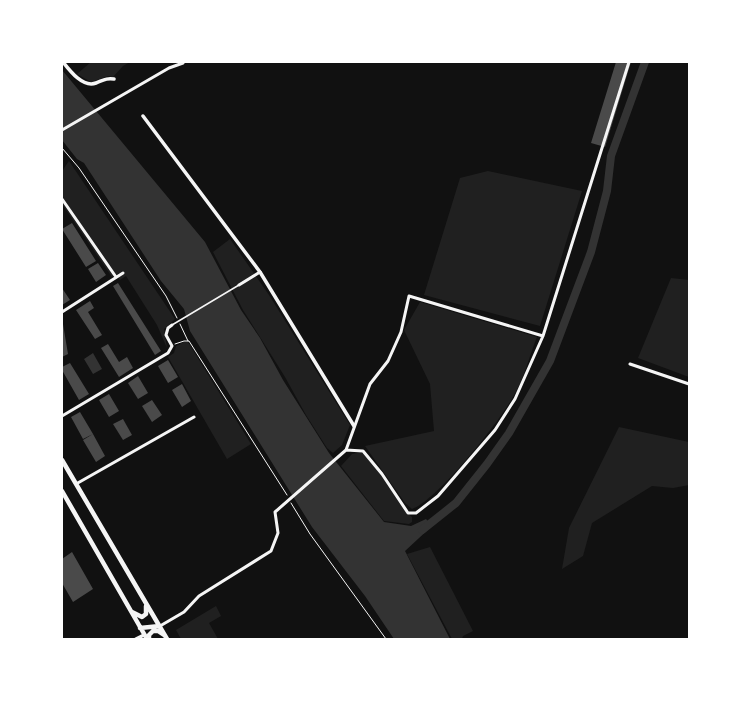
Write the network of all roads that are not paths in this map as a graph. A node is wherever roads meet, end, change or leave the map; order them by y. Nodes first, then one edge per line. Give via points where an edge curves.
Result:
1 (64, 62) edge
2 (629, 62) edge
3 (183, 63) edge
4 (114, 79) dead end
5 (143, 116) dead end
6 (62, 130) edge
7 (62, 199) edge
8 (260, 272) junction
9 (123, 273) dead end
10 (116, 277) junction
11 (239, 285) joint
12 (62, 312) edge
13 (172, 325) joint
14 (543, 336) junction
15 (165, 350) dead end
16 (168, 353) junction
17 (630, 364) dead end
18 (689, 384) edge
19 (62, 416) edge
20 (194, 417) dead end
21 (354, 426) junction
22 (346, 450) junction
23 (62, 460) edge
24 (76, 484) junction
25 (62, 491) edge
26 (145, 601) junction
27 (129, 610) junction
28 (160, 626) junction
29 (140, 628) junction
30 (166, 637) edge
31 (147, 638) edge
32 (136, 639) edge

1 - 4 street via 76,77 89,83
2 - 14 street
3 - 6 street via 169,68
5 - 8 street
7 - 10 street
8 - 11 street
8 - 21 street
9 - 10 street
10 - 12 street
11 - 13 lane
13 - 16 street via 166,335 172,346
14 - 21 street via 409,296 401,332 388,361 370,384
14 - 22 street via 515,399 495,430 438,496 416,513 408,513 363,451
15 - 16 street
16 - 19 street
17 - 18 street
20 - 24 street
21 - 22 street
22 - 28 street via 275,512 278,533 271,551 199,596 184,612
23 - 24 main road
24 - 26 main road
25 - 27 main road
26 - 27 main road via 147,611 144,616 138,616
26 - 28 main road
27 - 29 main road
28 - 29 main road
28 - 30 main road
29 - 31 main road
30 - 31 main road via 156,630
31 - 32 street

